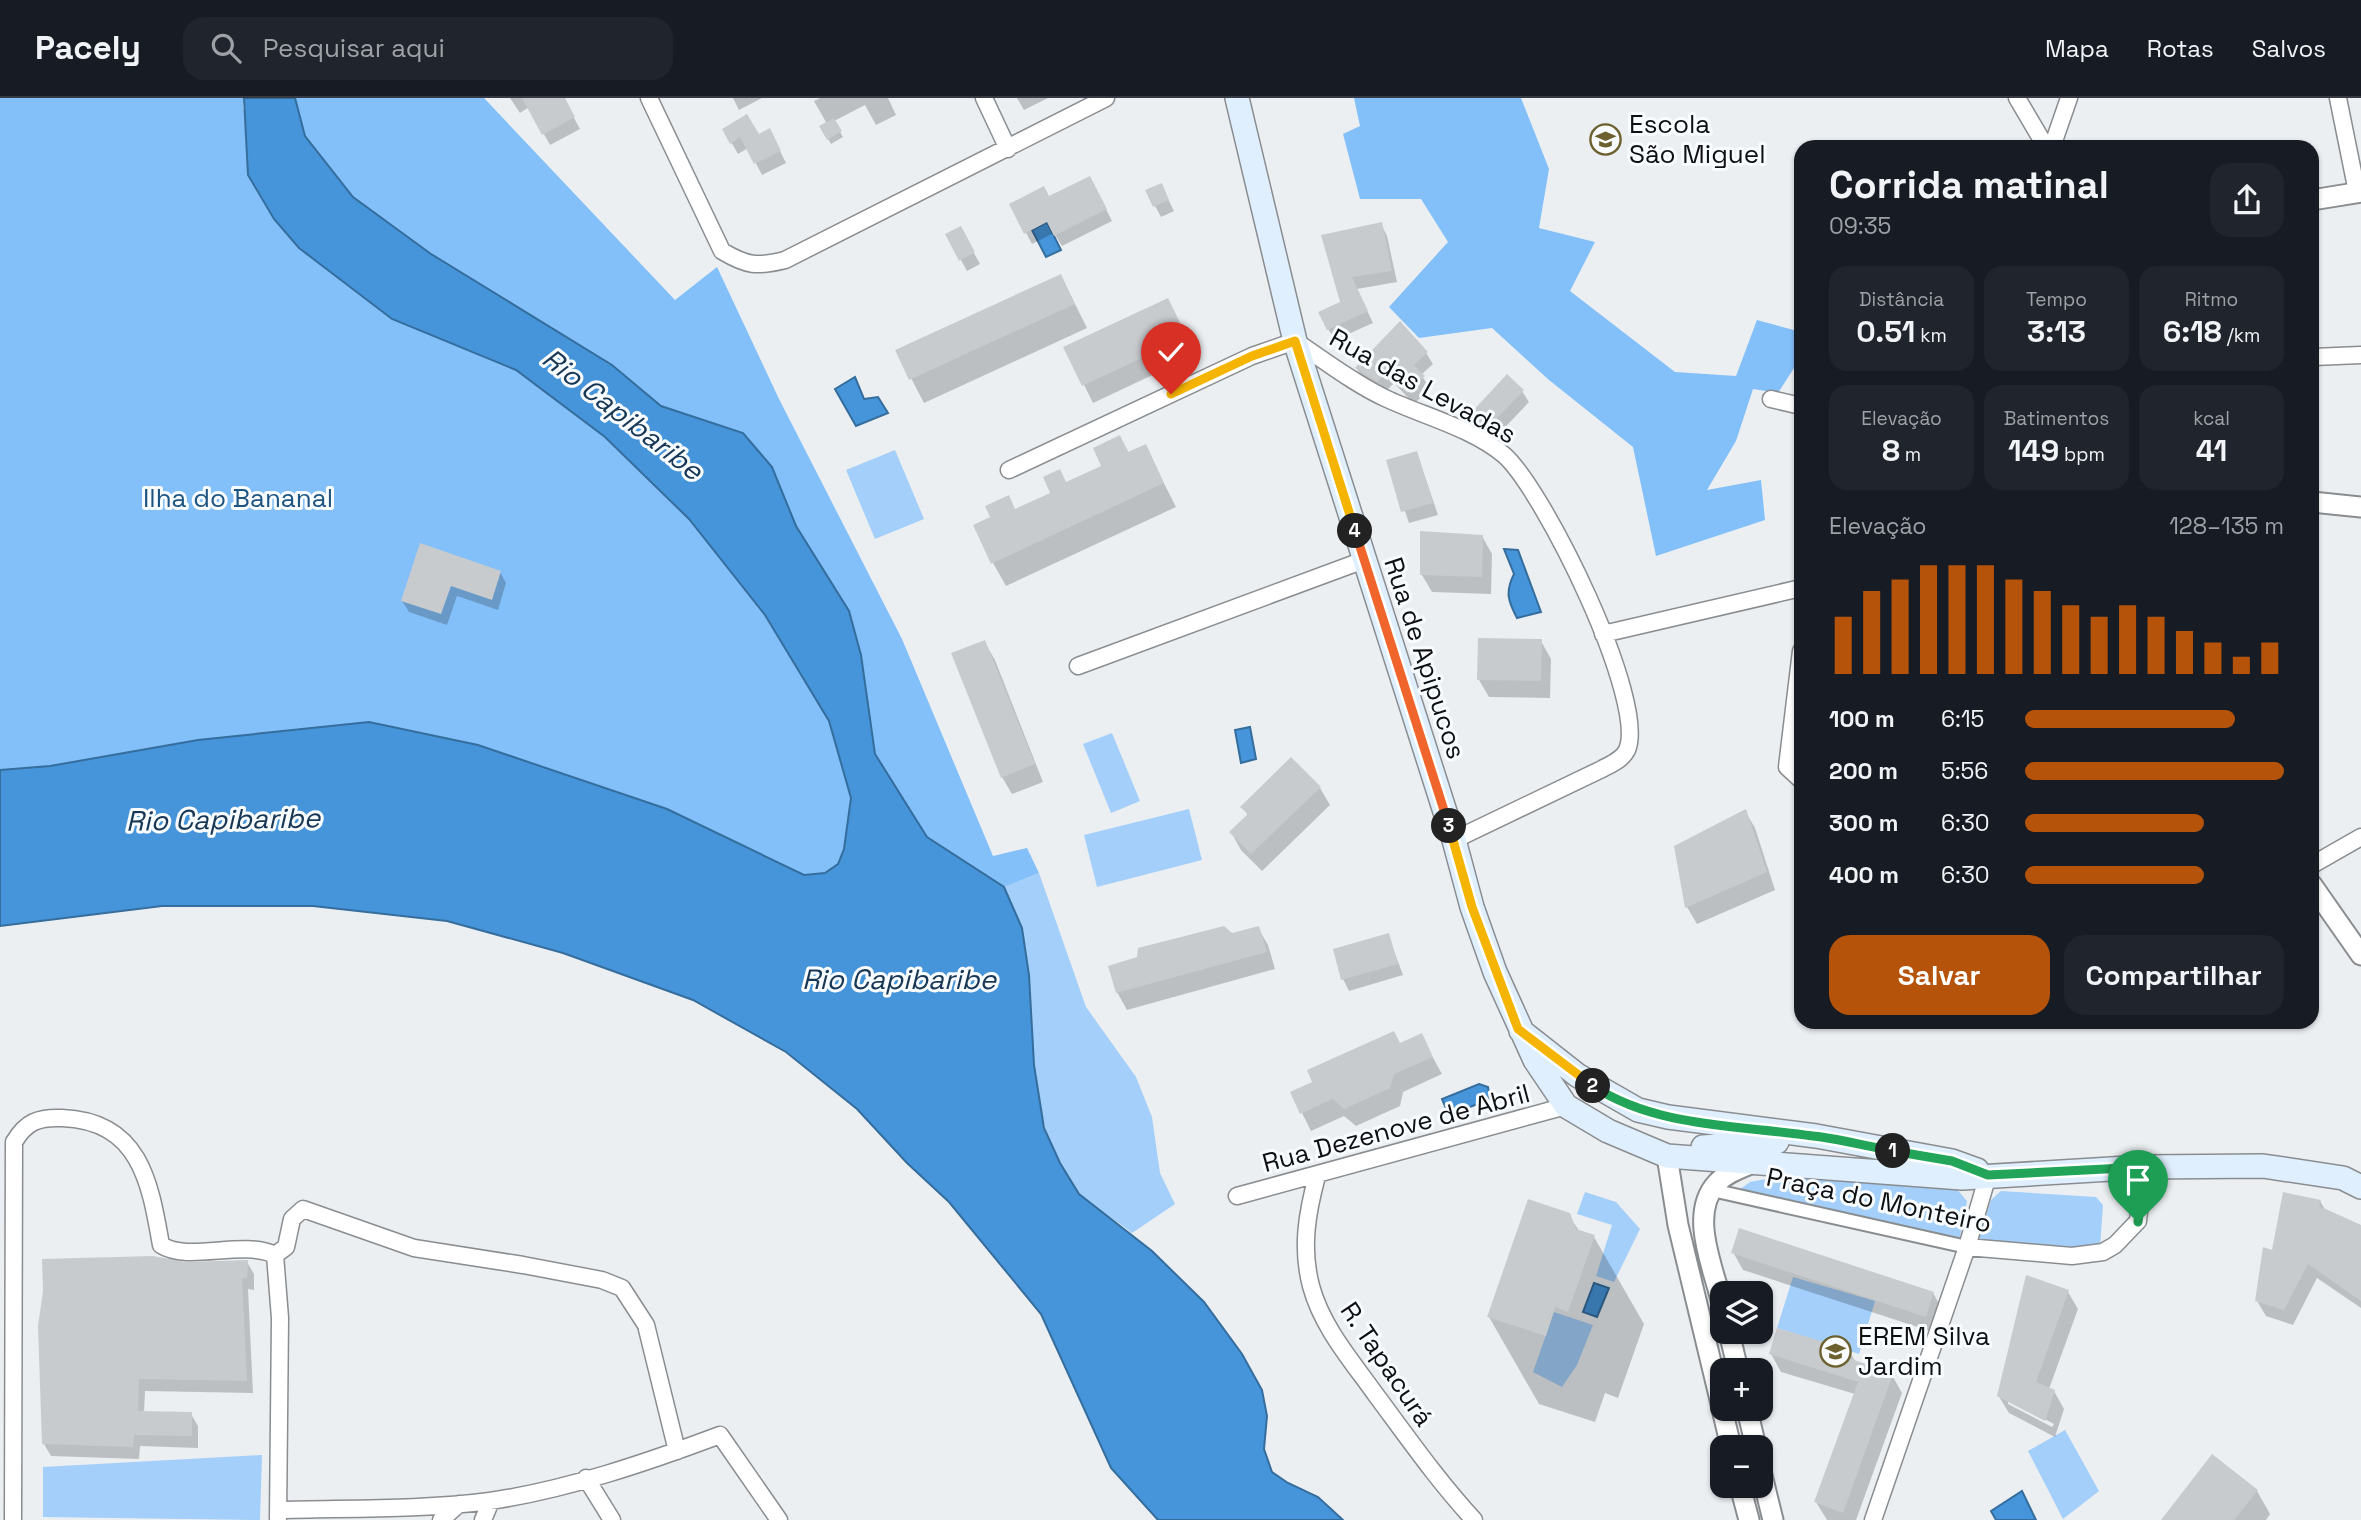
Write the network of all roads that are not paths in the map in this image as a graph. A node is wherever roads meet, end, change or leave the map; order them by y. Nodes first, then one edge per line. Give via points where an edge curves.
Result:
1 (649, 98) edge
2 (984, 98) edge
3 (1106, 98) edge
4 (1237, 98) edge
5 (2017, 98) edge
6 (2069, 98) edge
7 (2338, 98) edge
8 (2042, 140) edge
9 (2054, 140) edge
10 (1008, 149) junction
11 (2359, 192) edge
12 (2319, 199) edge
13 (1295, 341) junction
14 (2361, 355) edge
15 (2319, 357) edge
16 (1771, 399) dead end
17 (1794, 405) edge
18 (1009, 470) dead end
19 (2319, 503) edge
20 (2361, 507) edge
21 (1364, 560) junction
22 (1794, 590) edge
23 (1603, 634) junction
24 (1078, 666) dead end
25 (1794, 709) edge
26 (1794, 774) edge
27 (2361, 837) edge
28 (1454, 840) junction
29 (2319, 861) edge
30 (2319, 895) edge
31 (2361, 956) edge
32 (1518, 1029) junction
33 (1566, 1106) junction
34 (1816, 1136) junction
35 (7, 1143) edge
36 (1667, 1156) junction
37 (1756, 1162) junction
38 (2361, 1162) edge
39 (2144, 1167) junction
40 (1988, 1175) junction
41 (1317, 1176) junction
42 (2352, 1183) edge
43 (1712, 1190) junction
44 (1237, 1196) dead end
45 (1967, 1247) junction
46 (275, 1255) junction
47 (1717, 1281) edge
48 (1710, 1359) edge
49 (677, 1451) junction
50 (586, 1478) junction
51 (1743, 1498) edge
52 (1768, 1498) edge
53 (491, 1500) junction
54 (460, 1504) junction
55 (278, 1515) edge
56 (13, 1520) edge
57 (442, 1520) edge
58 (483, 1520) edge
59 (612, 1520) edge
60 (779, 1520) edge
61 (1474, 1520) edge
62 (1749, 1520) edge
63 (1773, 1520) edge
64 (1873, 1520) edge

1 - 10 street via 722,251 744,264 785,260
2 - 10 street
3 - 10 street
4 - 13 main road, Rua de Apipucos
5 - 8 street
6 - 9 street
7 - 11 street
11 - 12 street
13 - 18 street via 1252,356
13 - 21 main road, Rua de Apipucos
13 - 23 street, Rua das Levadas via 1381,397 1472,436 1504,455 1563,542
14 - 15 street
16 - 17 street
19 - 20 street
21 - 24 street
21 - 28 main road, Rua de Apipucos
22 - 23 street
23 - 28 street, Rua das Levadas via 1628,728 1622,757
25 - 26 street via 1787,767
27 - 29 street
28 - 32 main road, Rua de Apipucos via 1472,907
30 - 31 street
32 - 33 main road, Rua de Apipucos
32 - 34 main road via 1577,1075 1638,1110
33 - 36 main road via 1608,1131
33 - 41 street, Rua Dezenove de Abril
34 - 36 main road via 1800,1142 1691,1149
34 - 40 main road via 1952,1161
35 - 46 street via 37,1118 99,1123 140,1163 150,1184 160,1245 177,1250 258,1250
35 - 56 street
36 - 37 main road
36 - 48 street
37 - 40 main road via 1954,1177
37 - 43 street via 1730,1172
38 - 42 main road
39 - 40 main road
39 - 42 main road via 2263,1166
39 - 45 street, Praça do Monteiro via 2138,1222 2103,1252 2072,1256
40 - 45 street
41 - 44 street, Rua Dezenove de Abril
41 - 61 street, R. Tapacurá via 1305,1223 1306,1245 1310,1283 1329,1329 1441,1484
43 - 45 street, Praça do Monteiro
43 - 47 street via 1704,1227
45 - 64 street
46 - 49 street via 286,1247 292,1219 303,1209 415,1248 602,1280 622,1288 646,1325
46 - 55 street via 280,1318
49 - 50 street
49 - 60 street via 720,1435
50 - 53 street
50 - 59 street
51 - 62 street
52 - 63 street
53 - 54 street
53 - 58 street
54 - 55 street
54 - 57 street

